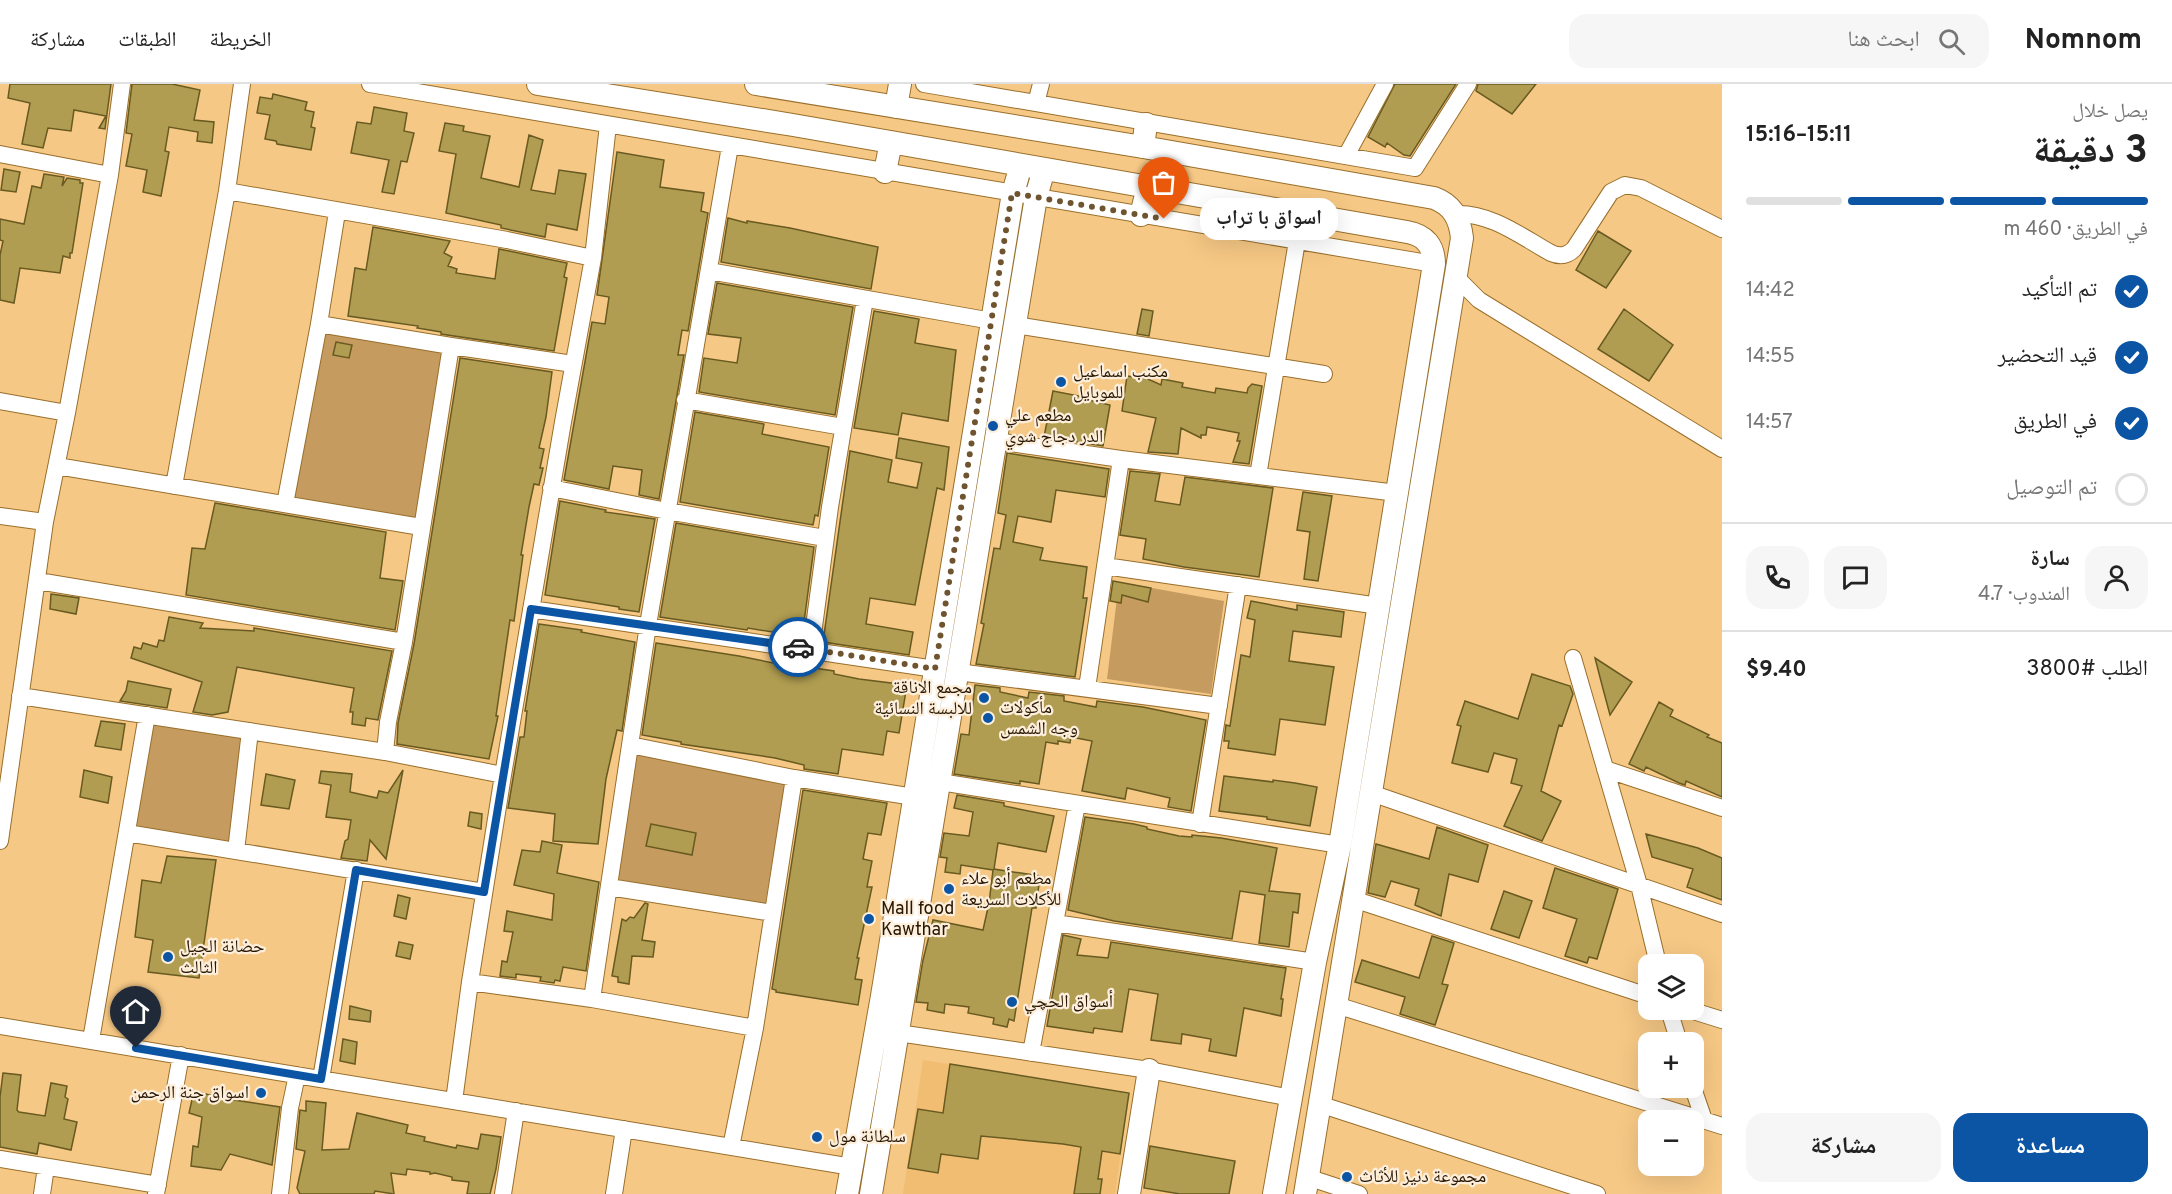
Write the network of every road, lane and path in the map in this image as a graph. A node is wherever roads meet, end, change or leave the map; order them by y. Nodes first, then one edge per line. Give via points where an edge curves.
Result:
1 (122, 84) edge
2 (242, 84) edge
3 (370, 84) edge
4 (538, 84) edge
5 (743, 84) edge
6 (756, 84) edge
7 (900, 84) edge
8 (924, 84) edge
9 (1041, 84) edge
10 (1385, 84) edge
11 (1468, 84) edge
12 (800, 91) junction
13 (1036, 103) junction
14 (896, 107) junction
15 (736, 116) junction
16 (1146, 124) junction
17 (793, 125) junction
18 (608, 126) junction
19 (891, 142) junction
20 (730, 146) junction
21 (1143, 147) junction
22 (0, 154) edge
23 (1346, 156) junction
24 (1203, 159) junction
25 (1021, 165) junction
26 (1044, 168) junction
27 (1265, 170) junction
28 (885, 172) junction
29 (110, 175) junction
30 (1148, 187) junction
31 (227, 191) junction
32 (1012, 193) junction
33 (1194, 194) junction
34 (1036, 197) junction
35 (1255, 205) junction
36 (337, 212) junction
37 (1455, 213) junction
38 (1141, 215) junction
39 (1722, 229) edge
40 (1297, 241) junction
41 (593, 258) junction
42 (1434, 264) junction
43 (710, 271) junction
44 (1456, 277) junction
45 (865, 299) junction
46 (992, 321) junction
47 (320, 324) junction
48 (1015, 325) junction
49 (451, 346) junction
50 (573, 364) junction
51 (1275, 366) junction
52 (1324, 374) dead end
53 (686, 400) junction
54 (0, 401) edge
55 (67, 414) junction
56 (843, 427) junction
57 (996, 441) junction
58 (1722, 449) edge
59 (1121, 459) junction
60 (57, 466) junction
61 (1258, 476) junction
62 (174, 486) junction
63 (552, 488) junction
64 (1397, 493) junction
65 (285, 504) junction
66 (667, 511) junction
67 (0, 516) edge
68 (45, 522) junction
69 (422, 527) junction
70 (825, 538) junction
71 (1105, 566) junction
72 (38, 581) junction
73 (1238, 585) junction
74 (1379, 606) junction
75 (531, 609) junction
76 (648, 625) junction
77 (404, 642) junction
78 (811, 649) junction
79 (1573, 658) dead end
80 (935, 669) junction
81 (958, 672) junction
82 (1087, 688) junction
83 (21, 696) junction
84 (1219, 706) junction
85 (147, 715) junction
86 (250, 731) junction
87 (630, 745) junction
88 (385, 752) junction
89 (1605, 769) junction
90 (503, 776) junction
91 (794, 778) junction
92 (940, 782) junction
93 (4, 788) edge
94 (1371, 793) junction
95 (914, 797) junction
96 (1077, 804) junction
97 (1722, 808) edge
98 (1200, 824) junction
99 (127, 833) junction
100 (0, 841) edge
101 (1340, 845) junction
102 (236, 851) junction
103 (356, 870) junction
104 (1639, 885) junction
105 (609, 888) junction
106 (484, 892) junction
107 (1353, 899) junction
108 (773, 913) junction
109 (1722, 914) edge
110 (1054, 923) junction
111 (1656, 954) edge
112 (900, 957) junction
113 (1315, 962) junction
114 (470, 982) junction
115 (1638, 993) edge
116 (893, 997) junction
117 (592, 999) junction
118 (1336, 1005) junction
119 (1704, 1014) edge
120 (1722, 1020) edge
121 (0, 1026) edge
122 (755, 1028) junction
123 (898, 1033) junction
124 (91, 1041) junction
125 (1031, 1053) junction
126 (181, 1055) junction
127 (1149, 1070) junction
128 (297, 1075) junction
129 (321, 1079) junction
130 (1291, 1098) junction
131 (454, 1101) junction
132 (1320, 1104) junction
133 (1672, 1110) edge
134 (516, 1111) junction
135 (1704, 1120) edge
136 (1722, 1126) edge
137 (624, 1129) junction
138 (731, 1147) junction
139 (0, 1159) edge
140 (46, 1167) junction
141 (852, 1167) junction
142 (1306, 1186) edge
143 (157, 1190) edge
144 (42, 1194) edge
145 (280, 1194) edge
146 (503, 1194) edge
147 (615, 1194) edge
148 (847, 1194) edge
149 (871, 1194) edge
150 (1129, 1194) edge
151 (1274, 1194) edge
152 (1359, 1194) edge
153 (1597, 1194) edge

1 - 29 street
2 - 31 street
3 - 18 street
4 - 15 street
5 - 15 street via 748,102
6 - 12 street
7 - 14 street
8 - 13 street
9 - 13 street
10 - 23 street
11 - 23 street via 1415,168
12 - 14 street
12 - 17 street via 790,97 786,106 786,116
13 - 16 street
14 - 21 street
15 - 17 street
16 - 21 street
16 - 23 street
17 - 19 street
18 - 20 street
18 - 41 street
19 - 25 street
19 - 28 street
20 - 28 street
20 - 43 street
21 - 24 street
22 - 29 street
24 - 27 street
24 - 33 street via 1210,167 1211,177 1204,191
25 - 26 street
25 - 32 street
26 - 30 street
26 - 34 street
27 - 35 street via 1255,175 1250,185
27 - 37 street via 1434,198
28 - 32 street
29 - 55 street
30 - 33 street
30 - 38 street
31 - 36 street
31 - 62 street
32 - 34 street
32 - 46 street
33 - 35 street
34 - 38 street
34 - 48 street
35 - 42 street via 1415,233 1432,249
36 - 41 street
36 - 47 street
37 - 39 street via 1488,219 1561,256 1574,249 1611,192 1625,185 1641,188
37 - 44 street via 1462,238
38 - 40 street
40 - 42 street
40 - 51 street
41 - 50 street
42 - 64 street
43 - 45 street
43 - 53 street
44 - 58 street via 1479,300
44 - 94 street
45 - 46 street
45 - 56 street
46 - 80 street
47 - 49 street
47 - 65 street
48 - 51 street
48 - 57 street
49 - 50 street
49 - 69 street
50 - 63 street
51 - 52 street
51 - 61 street
53 - 56 street
53 - 66 street
54 - 55 street
55 - 60 street
56 - 70 street
57 - 59 street
57 - 81 street
59 - 61 street
59 - 71 street
60 - 62 street
60 - 68 street
61 - 64 street
62 - 65 street
63 - 66 street
63 - 75 street
64 - 74 street
65 - 69 street
66 - 70 street
66 - 76 street
67 - 68 street
68 - 72 street
69 - 77 street
70 - 78 street
71 - 73 street
71 - 82 street
72 - 77 street
72 - 83 street
73 - 74 street
73 - 84 street
74 - 101 street
75 - 76 street
75 - 90 street
76 - 78 street
76 - 87 street
77 - 88 street
78 - 80 street
79 - 89 street
80 - 95 street
81 - 82 street
81 - 92 street
82 - 84 street
83 - 85 street
83 - 93 street
84 - 98 street
85 - 86 street
85 - 99 street
86 - 88 street
86 - 102 street
87 - 91 street
87 - 105 street
88 - 90 street
89 - 97 street
89 - 104 street
90 - 106 street
91 - 95 street
91 - 108 street
92 - 96 street
92 - 112 street
93 - 100 street
94 - 104 street
94 - 107 street
95 - 112 street
96 - 98 street
96 - 110 street
98 - 101 street
99 - 102 street
99 - 124 street
101 - 113 street
102 - 103 street
103 - 106 street
103 - 129 street
104 - 109 street
104 - 111 street
105 - 108 street
105 - 117 street
106 - 114 street
107 - 115 street
107 - 118 street
108 - 122 street
110 - 113 street
110 - 125 street
112 - 116 street
113 - 130 street
114 - 117 street
114 - 131 street
116 - 123 street
116 - 141 street
117 - 122 street
118 - 132 street
118 - 133 street
119 - 120 street
121 - 124 street
122 - 138 street
123 - 125 street
123 - 149 street
124 - 126 street
125 - 127 street
126 - 128 street
126 - 143 street
127 - 130 street
127 - 150 street
128 - 129 street
128 - 145 street
129 - 131 street
130 - 151 street
131 - 134 street
132 - 142 street
132 - 153 street
134 - 137 street
134 - 146 street
135 - 136 street
137 - 138 street
137 - 147 street
138 - 141 street
139 - 140 street
140 - 143 street
140 - 144 street
141 - 148 street
142 - 152 street

